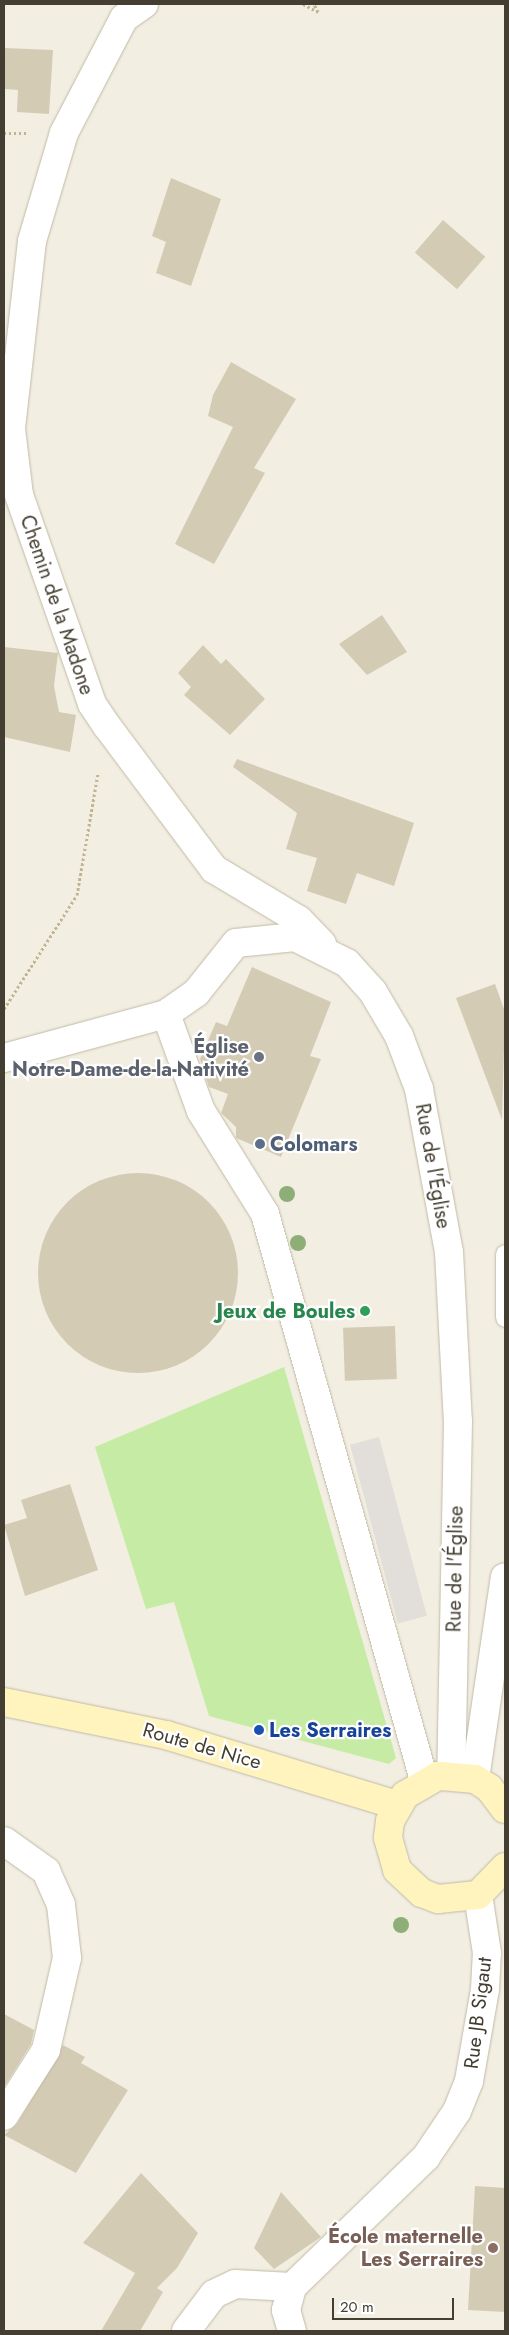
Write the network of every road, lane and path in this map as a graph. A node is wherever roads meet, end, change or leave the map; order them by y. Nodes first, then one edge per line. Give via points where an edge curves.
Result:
1 (144, 4) edge
2 (303, 4) edge
3 (314, 4) edge
4 (106, 726) junction
5 (333, 956) junction
6 (4, 1009) edge
7 (166, 1014) junction
8 (4, 1058) edge
9 (505, 1254) edge
10 (505, 1317) edge
11 (505, 1577) edge
12 (4, 1702) edge
13 (463, 1777) junction
14 (424, 1780) junction
15 (396, 1805) junction
16 (505, 1809) edge
17 (4, 1841) edge
18 (505, 1867) edge
19 (478, 1895) junction
20 (4, 2116) edge
21 (292, 2287) junction
22 (186, 2331) edge
23 (292, 2331) edge

1 - 4 street, Chemin de la Madone via 124,18 64,133 32,241 11,428 19,495 92,704
2 - 3 path via 318,12
4 - 5 street, Chemin de la Madone via 214,869 299,920
4 - 6 path via 77,895
5 - 7 street, Rue de l'Église via 295,937 236,943 196,993
5 - 13 street, Rue de l'Église via 347,963 374,992 399,1036 419,1090 449,1252 458,1421
7 - 8 street, Rue de l'Église
7 - 14 street via 201,1111 265,1214
9 - 10 lane
11 - 13 street
12 - 15 main road, Route de Nice via 166,1735
13 - 14 main road
13 - 16 main road via 489,1788
14 - 15 main road
15 - 19 main road via 388,1838 397,1870 408,1883 438,1899
17 - 20 street via 46,1871 62,1905 67,1958 46,2050
18 - 19 main road
19 - 21 street, Rue JB Sigaut via 487,1953 485,1989 468,2081 457,2111 426,2157
21 - 22 street via 235,2284 214,2294
21 - 23 street via 286,2310

